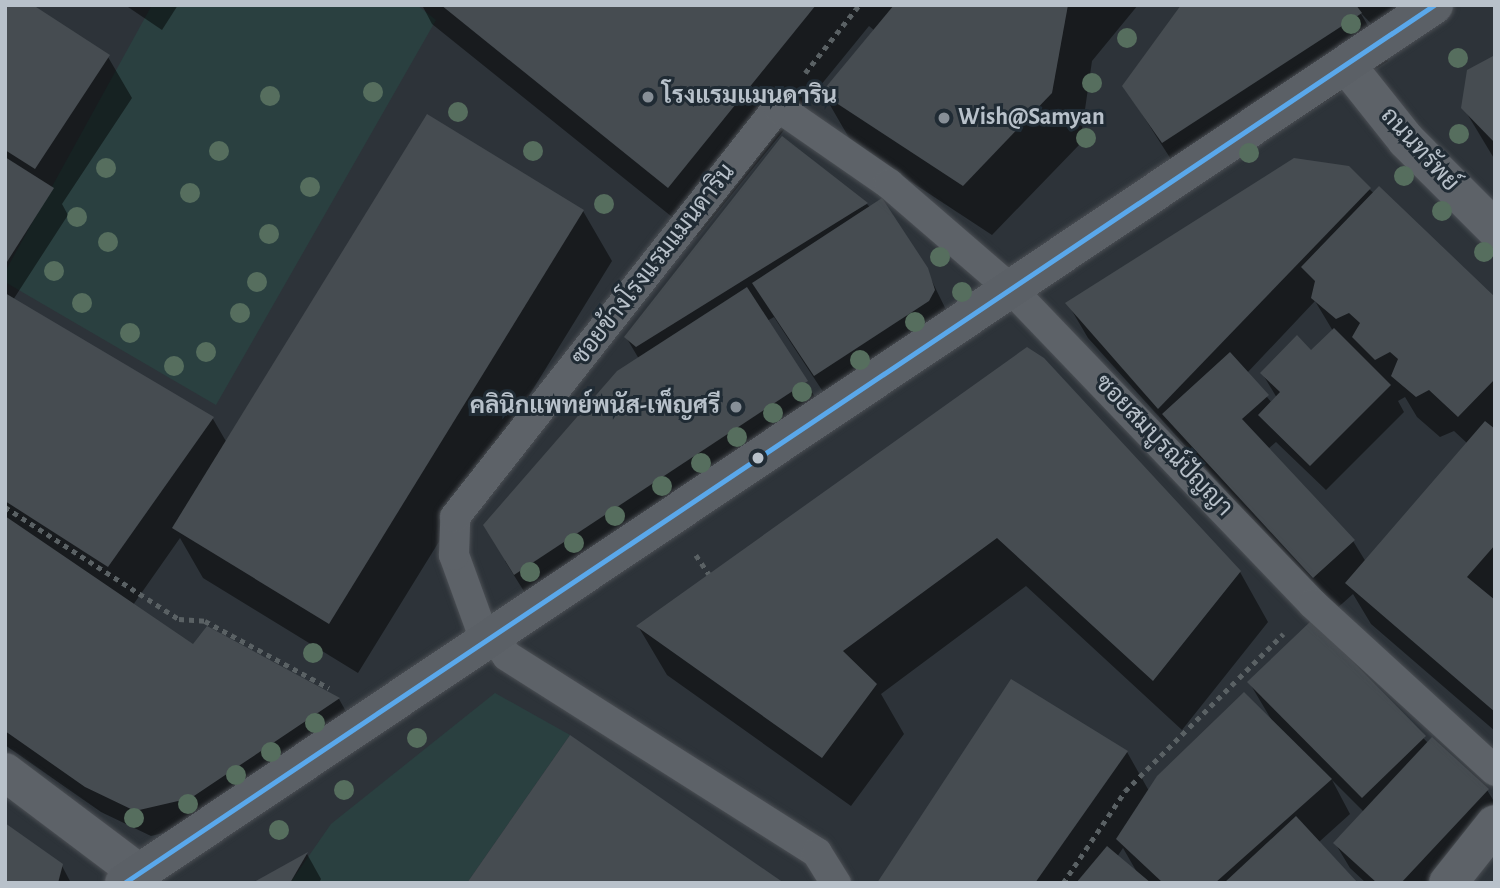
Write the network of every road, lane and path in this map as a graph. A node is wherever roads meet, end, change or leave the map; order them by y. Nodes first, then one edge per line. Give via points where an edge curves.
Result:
1 (859, 5) edge
2 (1434, 5) edge
3 (1348, 67) junction
4 (778, 107) junction
5 (1495, 229) edge
6 (1012, 290) junction
7 (5, 507) edge
8 (1313, 604) junction
9 (490, 640) junction
10 (331, 689) dead end
11 (1495, 771) edge
12 (5, 772) edge
13 (1495, 824) edge
14 (132, 878) edge
15 (836, 883) edge
16 (1063, 883) edge
17 (1448, 883) edge

1 - 4 path
2 - 3 main road
3 - 5 street, ถนนทรัพย์ via 1406,140
3 - 6 main road
4 - 6 lane via 890,184
4 - 9 lane, ซอยข้างโรงแรมแมนดาริน via 455,517 454,555
6 - 8 lane, ซอยสมบูรณ์ปัญญา
6 - 9 main road
7 - 10 path via 179,619 205,621
8 - 11 lane, ซอยสมบูรณ์ปัญญา
8 - 16 path via 1125,791
9 - 14 main road
9 - 15 lane via 507,656 817,853
12 - 14 street
13 - 17 street

